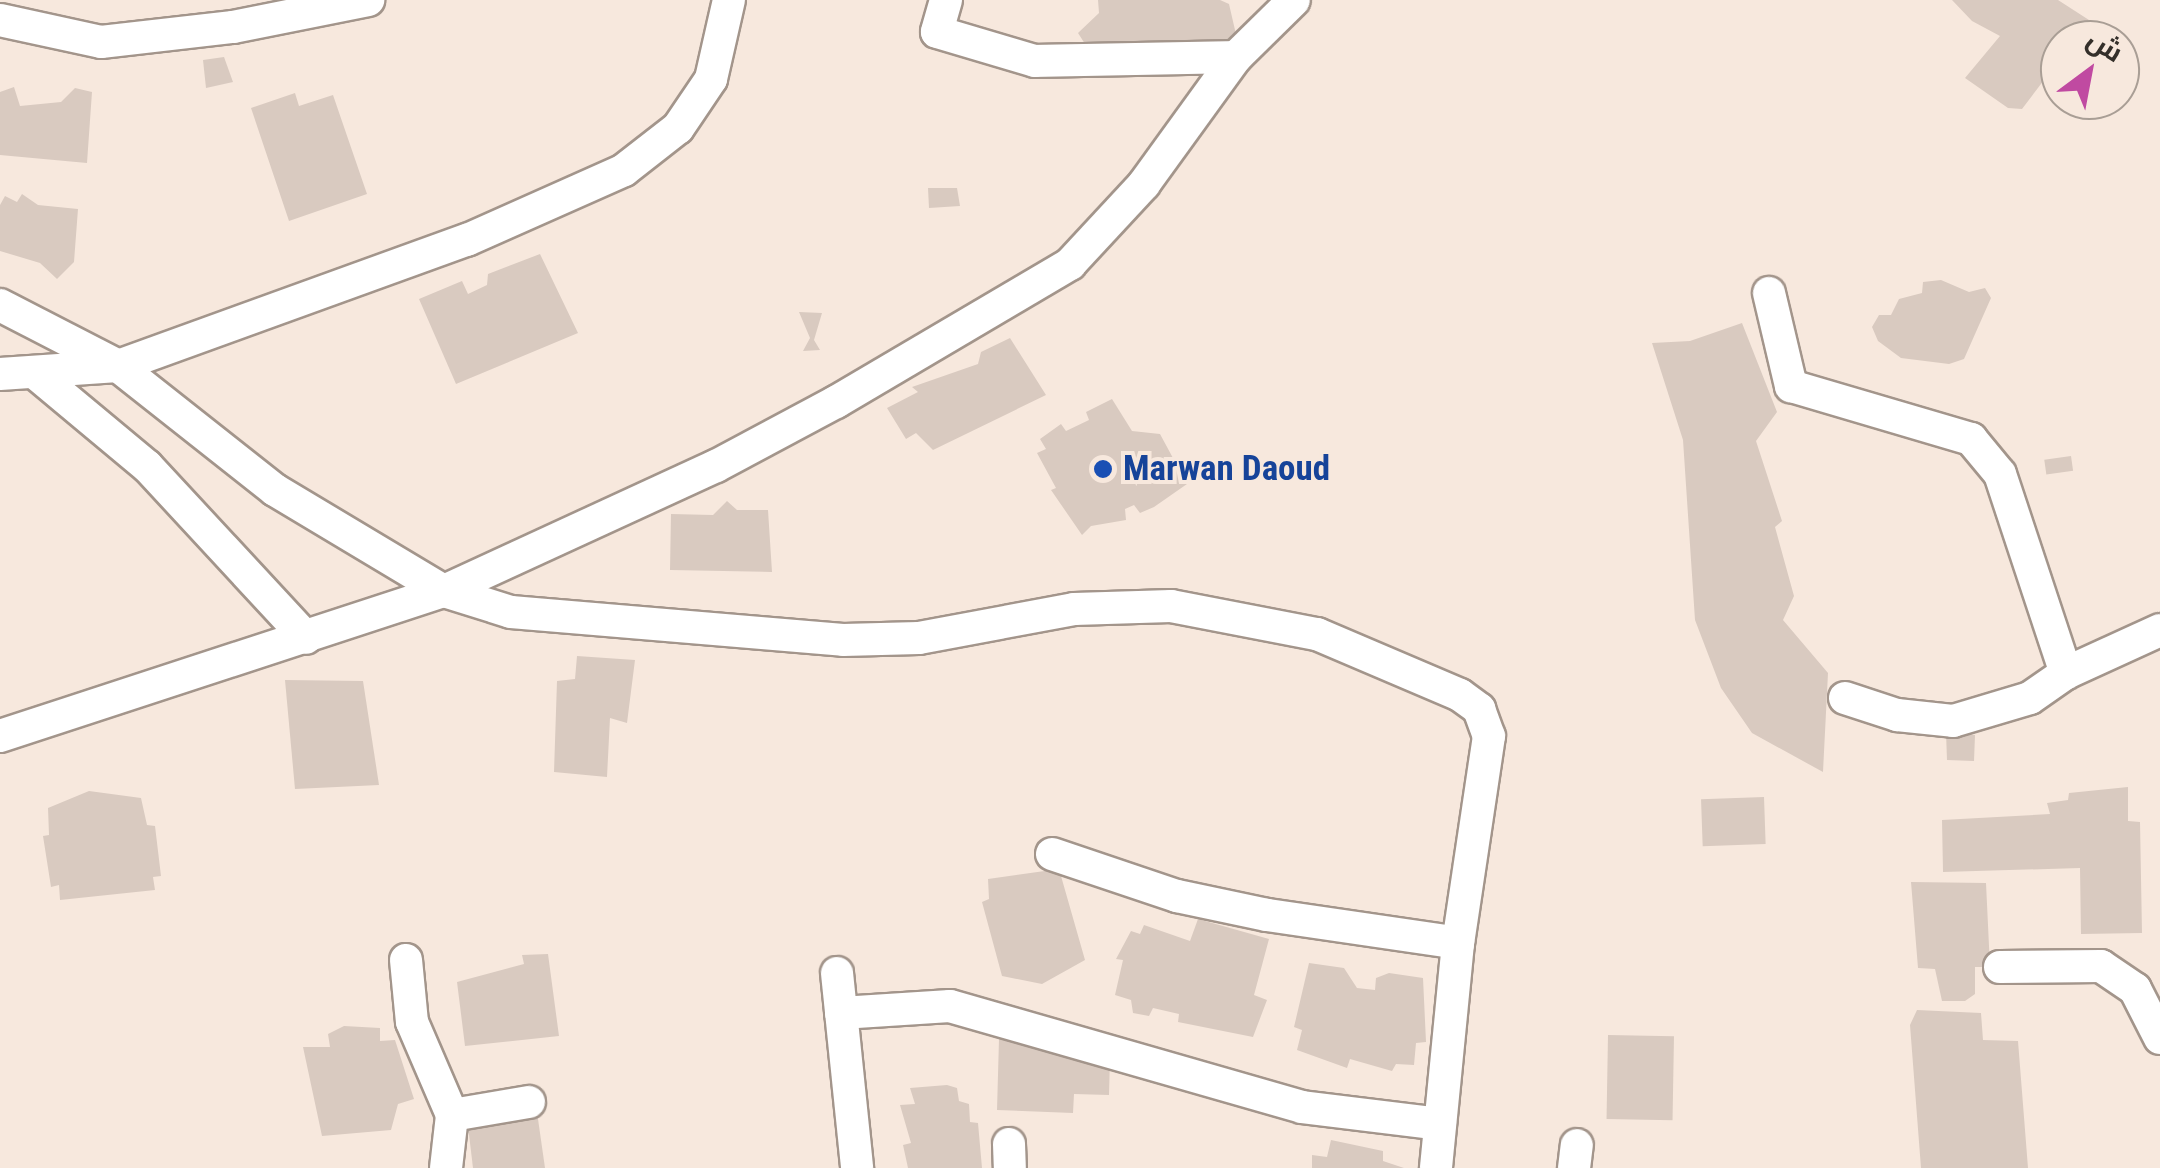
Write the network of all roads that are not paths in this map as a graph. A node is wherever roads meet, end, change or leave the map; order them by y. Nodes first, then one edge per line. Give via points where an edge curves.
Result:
1 (368, 0) edge
2 (730, 0) edge
3 (946, 0) edge
4 (1294, 0) edge
5 (0, 20) edge
6 (1236, 57) junction
7 (1769, 293) dead end
8 (0, 304) edge
9 (118, 366) junction
10 (34, 372) junction
11 (0, 374) edge
12 (444, 591) junction
13 (2160, 630) edge
14 (306, 638) junction
15 (2066, 673) junction
16 (1844, 698) dead end
17 (0, 736) edge
18 (1052, 854) dead end
19 (1458, 944) junction
20 (406, 960) dead end
21 (2000, 967) dead end
22 (837, 973) dead end
23 (841, 1014) junction
24 (2160, 1038) edge
25 (529, 1102) dead end
26 (452, 1115) junction
27 (1440, 1124) junction
28 (446, 1168) edge
29 (857, 1168) edge
30 (1436, 1168) edge

1 - 5 street via 102,42
2 - 9 street via 712,79 678,128 624,170 467,240
3 - 6 street via 936,32 1036,61
4 - 6 street
6 - 12 street via 1144,184 1049,279 716,466
7 - 15 street via 1791,386 1971,439 2000,474
8 - 9 street
9 - 10 street
9 - 12 street via 274,490
10 - 11 street
10 - 14 street via 146,466 240,559
12 - 14 street
12 - 19 street via 511,612 758,637 919,638 1122,604 1234,615 1317,634 1460,696 1486,722
13 - 15 street
14 - 17 street
15 - 16 street via 2030,698 1953,721
18 - 19 street via 1178,896 1267,916
19 - 27 street
20 - 26 street via 412,1022
21 - 24 street via 2101,966 2136,989
22 - 23 street
23 - 27 street via 950,1006 1302,1107
23 - 29 street
25 - 26 street
26 - 28 street
27 - 30 street

